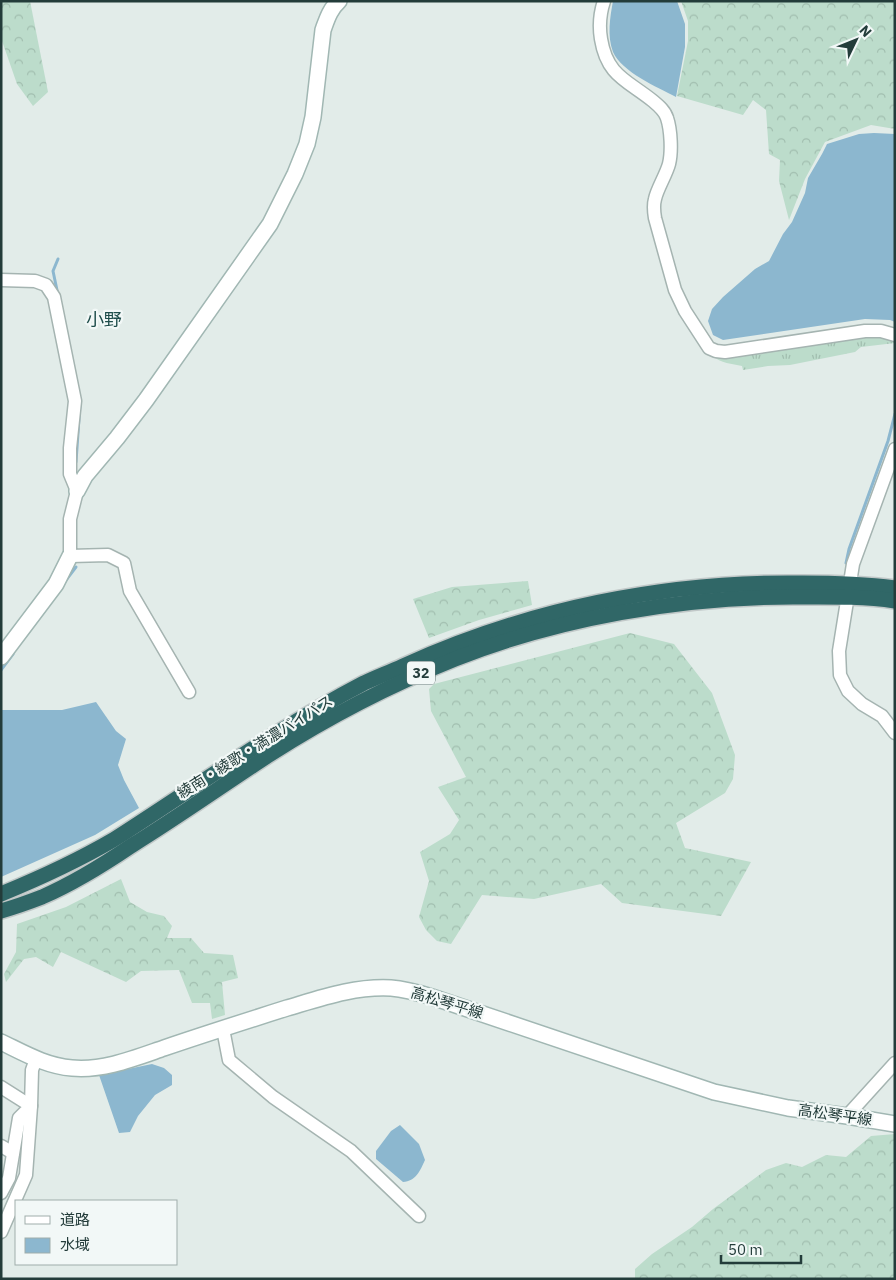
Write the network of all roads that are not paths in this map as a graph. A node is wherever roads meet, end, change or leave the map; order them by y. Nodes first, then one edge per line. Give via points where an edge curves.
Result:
1 (339, 1) edge
2 (604, 1) edge
3 (1, 280) edge
4 (895, 335) edge
5 (895, 448) edge
6 (77, 490) junction
7 (70, 556) junction
8 (895, 588) edge
9 (849, 590) junction
10 (895, 601) edge
11 (1, 657) edge
12 (189, 692) dead end
13 (895, 732) edge
14 (1, 894) edge
15 (1, 911) edge
16 (222, 1028) junction
17 (1, 1042) edge
18 (36, 1059) junction
19 (895, 1063) edge
20 (1, 1087) edge
21 (32, 1106) junction
22 (847, 1116) junction
23 (895, 1124) edge
24 (1, 1146) edge
25 (13, 1154) junction
26 (1, 1193) edge
27 (419, 1216) dead end
28 (1, 1232) edge

1 - 6 main road via 327,17 323,30 313,117 306,144 270,224 146,400
2 - 4 street via 600,32 605,57 612,69 659,106 668,120 671,151 655,197 655,218 675,290 709,348 725,352 865,331
3 - 6 street via 36,281 46,285 54,297 75,401 70,474
5 - 9 street via 853,564
6 - 7 street via 70,519
7 - 11 main road via 56,584
7 - 12 street via 108,555 124,563 130,591
8 - 9 highway, 綾南・綾歌・満濃バイパス / 32
9 - 10 highway, 綾南・綾歌・満濃バイパス / 32
9 - 13 street via 839,651 840,675 848,691 882,716
9 - 14 highway, 綾南・綾歌・満濃バイパス / 32 via 757,583 656,592 529,619 455,644 366,683 318,709 105,845
9 - 15 highway, 綾南・綾歌・満濃バイパス / 32 via 720,599 640,610 585,620 457,658 315,726 96,868 45,896
16 - 18 main road, 高松琴平線 via 108,1065 72,1068
16 - 22 main road, 高松琴平線 via 332,995 391,988 432,997 714,1092 788,1108
16 - 27 street via 229,1060 273,1096 351,1151
17 - 18 main road, 高松琴平線
18 - 21 street via 32,1070
19 - 22 street
20 - 21 street
21 - 25 street via 19,1118
21 - 28 street via 26,1174
22 - 23 main road, 高松琴平線
24 - 25 street
25 - 26 street via 9,1178

